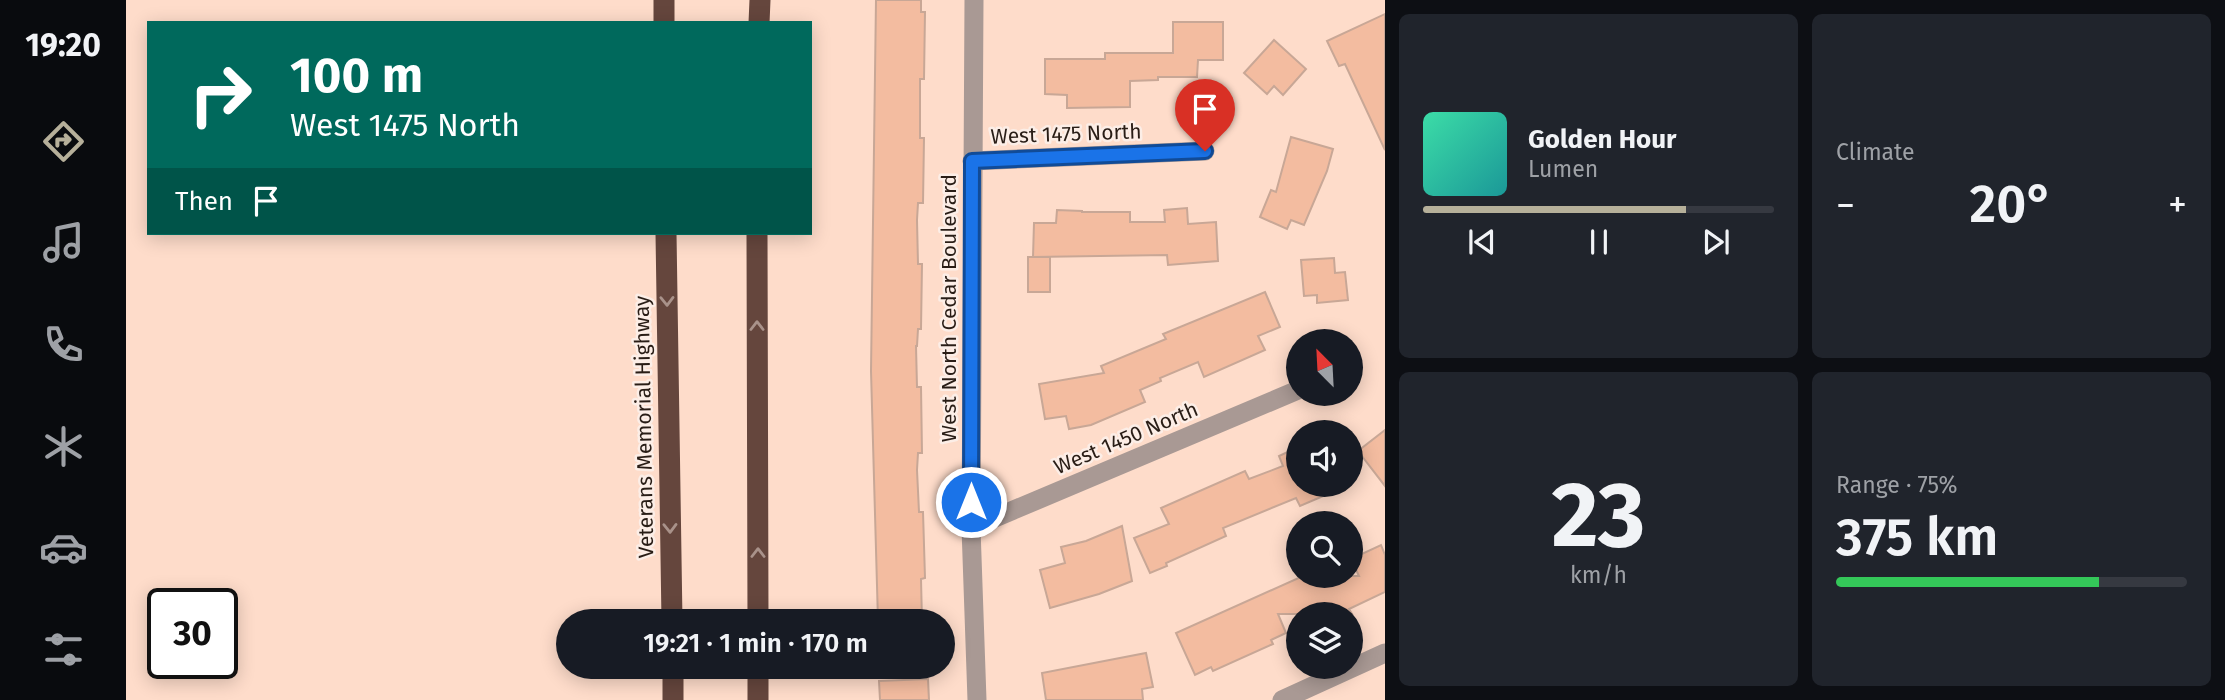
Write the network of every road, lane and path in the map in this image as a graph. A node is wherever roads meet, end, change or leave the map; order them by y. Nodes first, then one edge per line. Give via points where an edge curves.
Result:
1 (664, 0) edge
2 (760, 0) edge
3 (974, 0) edge
4 (664, 21) edge
5 (759, 21) edge
6 (1205, 151) dead end
7 (972, 161) junction
8 (666, 235) edge
9 (757, 235) edge
10 (1286, 395) edge
11 (971, 528) junction
12 (672, 609) edge
13 (758, 609) edge
14 (1385, 653) edge
15 (673, 679) edge
16 (758, 679) edge
17 (1320, 692) edge
18 (673, 700) edge
19 (758, 700) edge
20 (977, 700) edge
21 (1282, 700) edge

1 - 4 highway
2 - 5 highway
3 - 7 street, West North Cedar Boulevard
6 - 7 street, West 1475 North
7 - 11 street, West North Cedar Boulevard
8 -> 12 highway, Veterans Memorial Highway
13 -> 9 highway
10 - 11 street, West 1450 North
11 - 20 street, West North Cedar Boulevard
14 - 17 street
15 - 18 highway
16 - 19 highway
17 - 21 street

